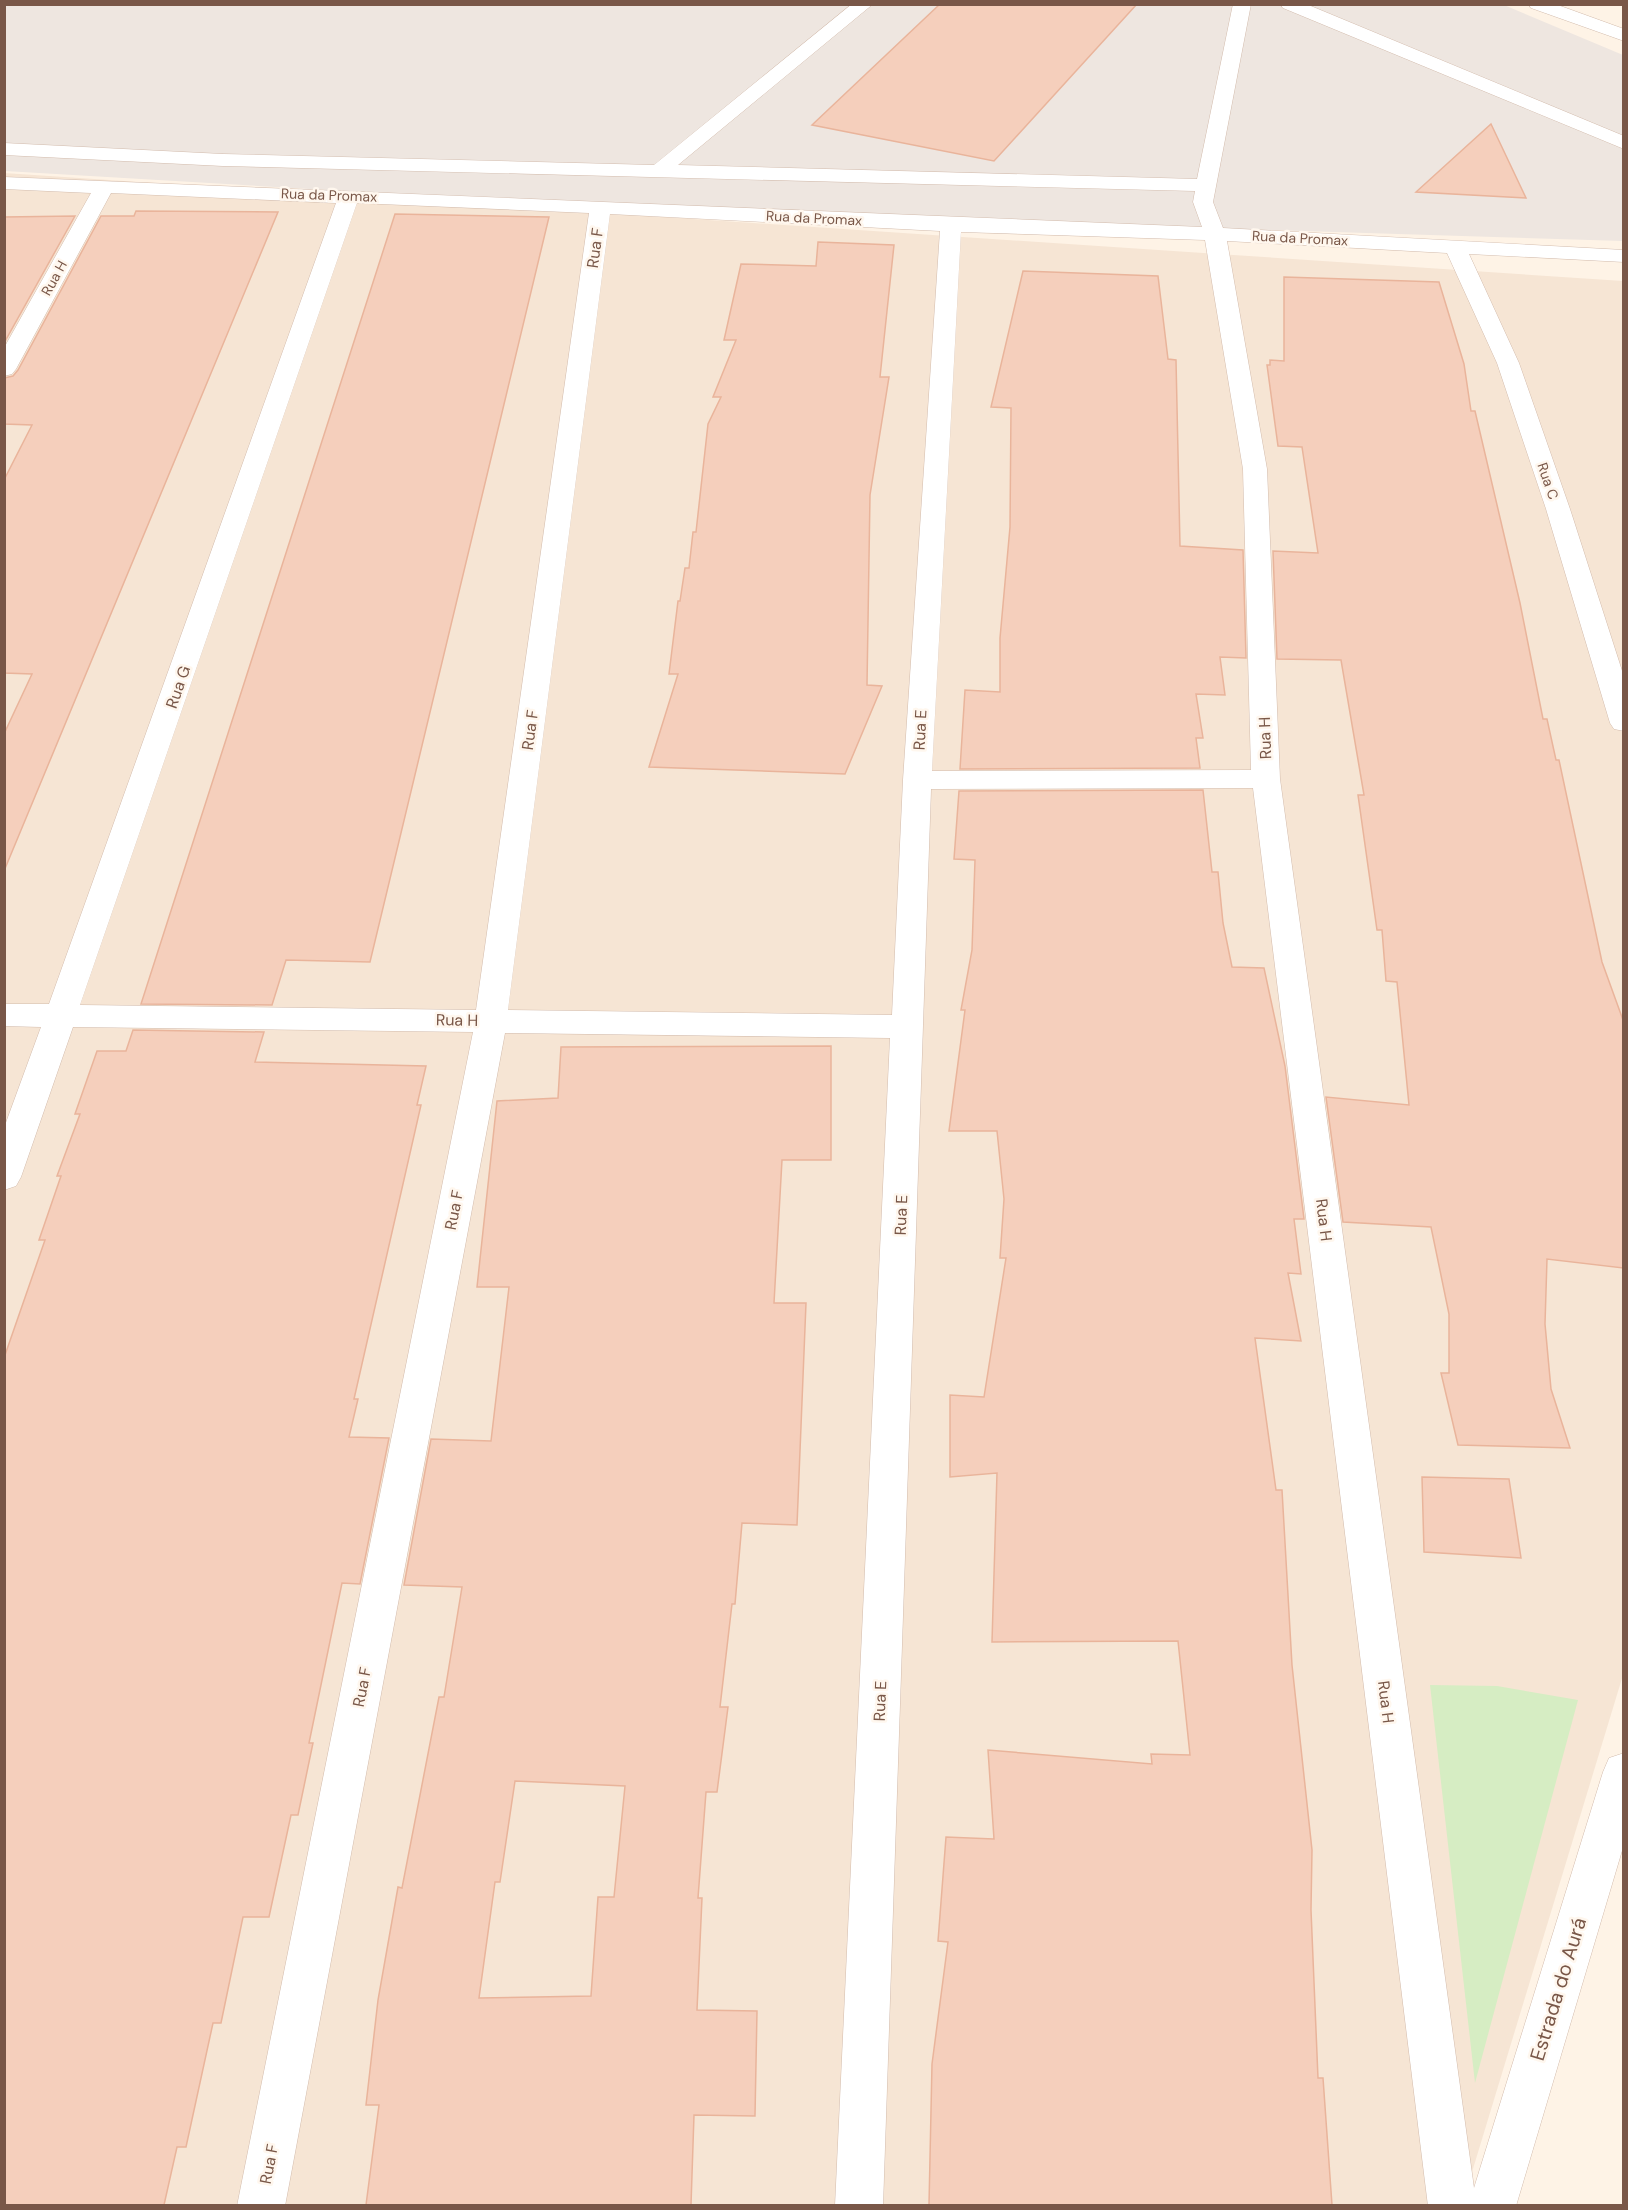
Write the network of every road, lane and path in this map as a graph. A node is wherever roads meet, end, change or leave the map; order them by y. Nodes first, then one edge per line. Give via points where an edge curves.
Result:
1 (864, 4) edge
2 (1242, 4) edge
3 (1289, 4) edge
4 (1537, 4) edge
5 (1623, 36) edge
6 (1623, 143) edge
7 (4, 149) edge
8 (658, 172) junction
9 (4, 183) edge
10 (1206, 185) junction
11 (104, 188) junction
12 (349, 196) junction
13 (600, 207) junction
14 (951, 225) junction
15 (1215, 234) junction
16 (1455, 246) junction
17 (1623, 256) edge
18 (4, 369) edge
19 (1623, 723) edge
20 (1266, 779) junction
21 (917, 780) junction
22 (4, 1015) edge
23 (63, 1016) junction
24 (491, 1020) junction
25 (909, 1027) junction
26 (4, 1177) edge
27 (1623, 1772) edge
28 (261, 2205) edge
29 (859, 2205) edge
30 (1452, 2205) edge
31 (1492, 2205) edge

1 - 8 street
2 - 10 street, Rua H
3 - 6 street
4 - 5 street
7 - 8 street via 223,160
8 - 10 street
9 - 11 street, Rua da Promax
10 - 15 street, Rua H via 1203,202
11 - 12 street, Rua da Promax
11 - 18 street, Rua H
12 - 13 street, Rua da Promax
12 - 23 street, Rua G
13 - 14 street, Rua da Promax
13 - 24 street, Rua F
14 - 15 street, Rua da Promax
14 - 21 street, Rua E
15 - 16 street, Rua da Promax
15 - 20 street, Rua H via 1255,469
16 - 17 street, Rua da Promax
16 - 19 street, Rua C via 1508,363 1558,509
20 - 21 street
20 - 30 street, Rua H
21 - 25 street, Rua E
22 - 23 street, Rua H
23 - 24 street, Rua H
23 - 26 street, Rua G
24 - 25 street, Rua H
24 - 28 street, Rua F
25 - 29 street, Rua E
27 - 31 street, Estrada do Aurá

